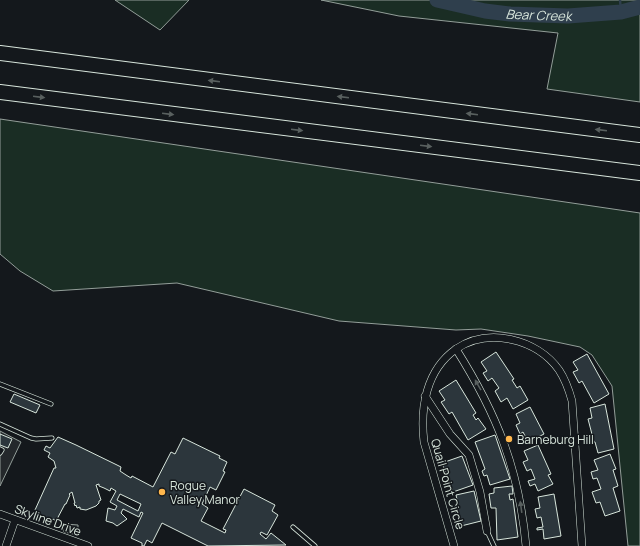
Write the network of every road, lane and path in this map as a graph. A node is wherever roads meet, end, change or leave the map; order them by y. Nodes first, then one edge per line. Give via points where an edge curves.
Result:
1 (0, 53) edge
2 (0, 92) edge
3 (640, 135) edge
4 (640, 173) edge
5 (456, 349) junction
6 (0, 384) edge
7 (426, 396) junction
8 (51, 404) dead end
9 (0, 424) edge
10 (52, 438) dead end
11 (0, 449) edge
12 (0, 453) edge
13 (0, 514) edge
14 (15, 520) junction
15 (293, 527) dead end
16 (488, 531) joint
17 (6, 546) edge
18 (88, 546) edge
19 (315, 546) edge
20 (454, 546) edge
21 (494, 546) edge
22 (526, 546) edge
23 (582, 546) edge

3 -> 1 highway
2 -> 4 highway
5 - 7 street, Quail Point Circle via 435,374
22 -> 5 street via 520,500 504,441 480,389
5 - 23 street, Quail Point Circle via 480,340 507,338 537,349 560,371 572,401
6 - 8 lane
7 - 16 street via 450,434 469,455
7 - 20 street, Quail Point Circle via 422,410 424,442
9 - 10 lane via 31,438
11 - 12 lane
13 - 14 street, Skyline Drive
14 - 17 street
14 - 18 street, Skyline Drive
15 - 19 lane
16 - 21 lane

